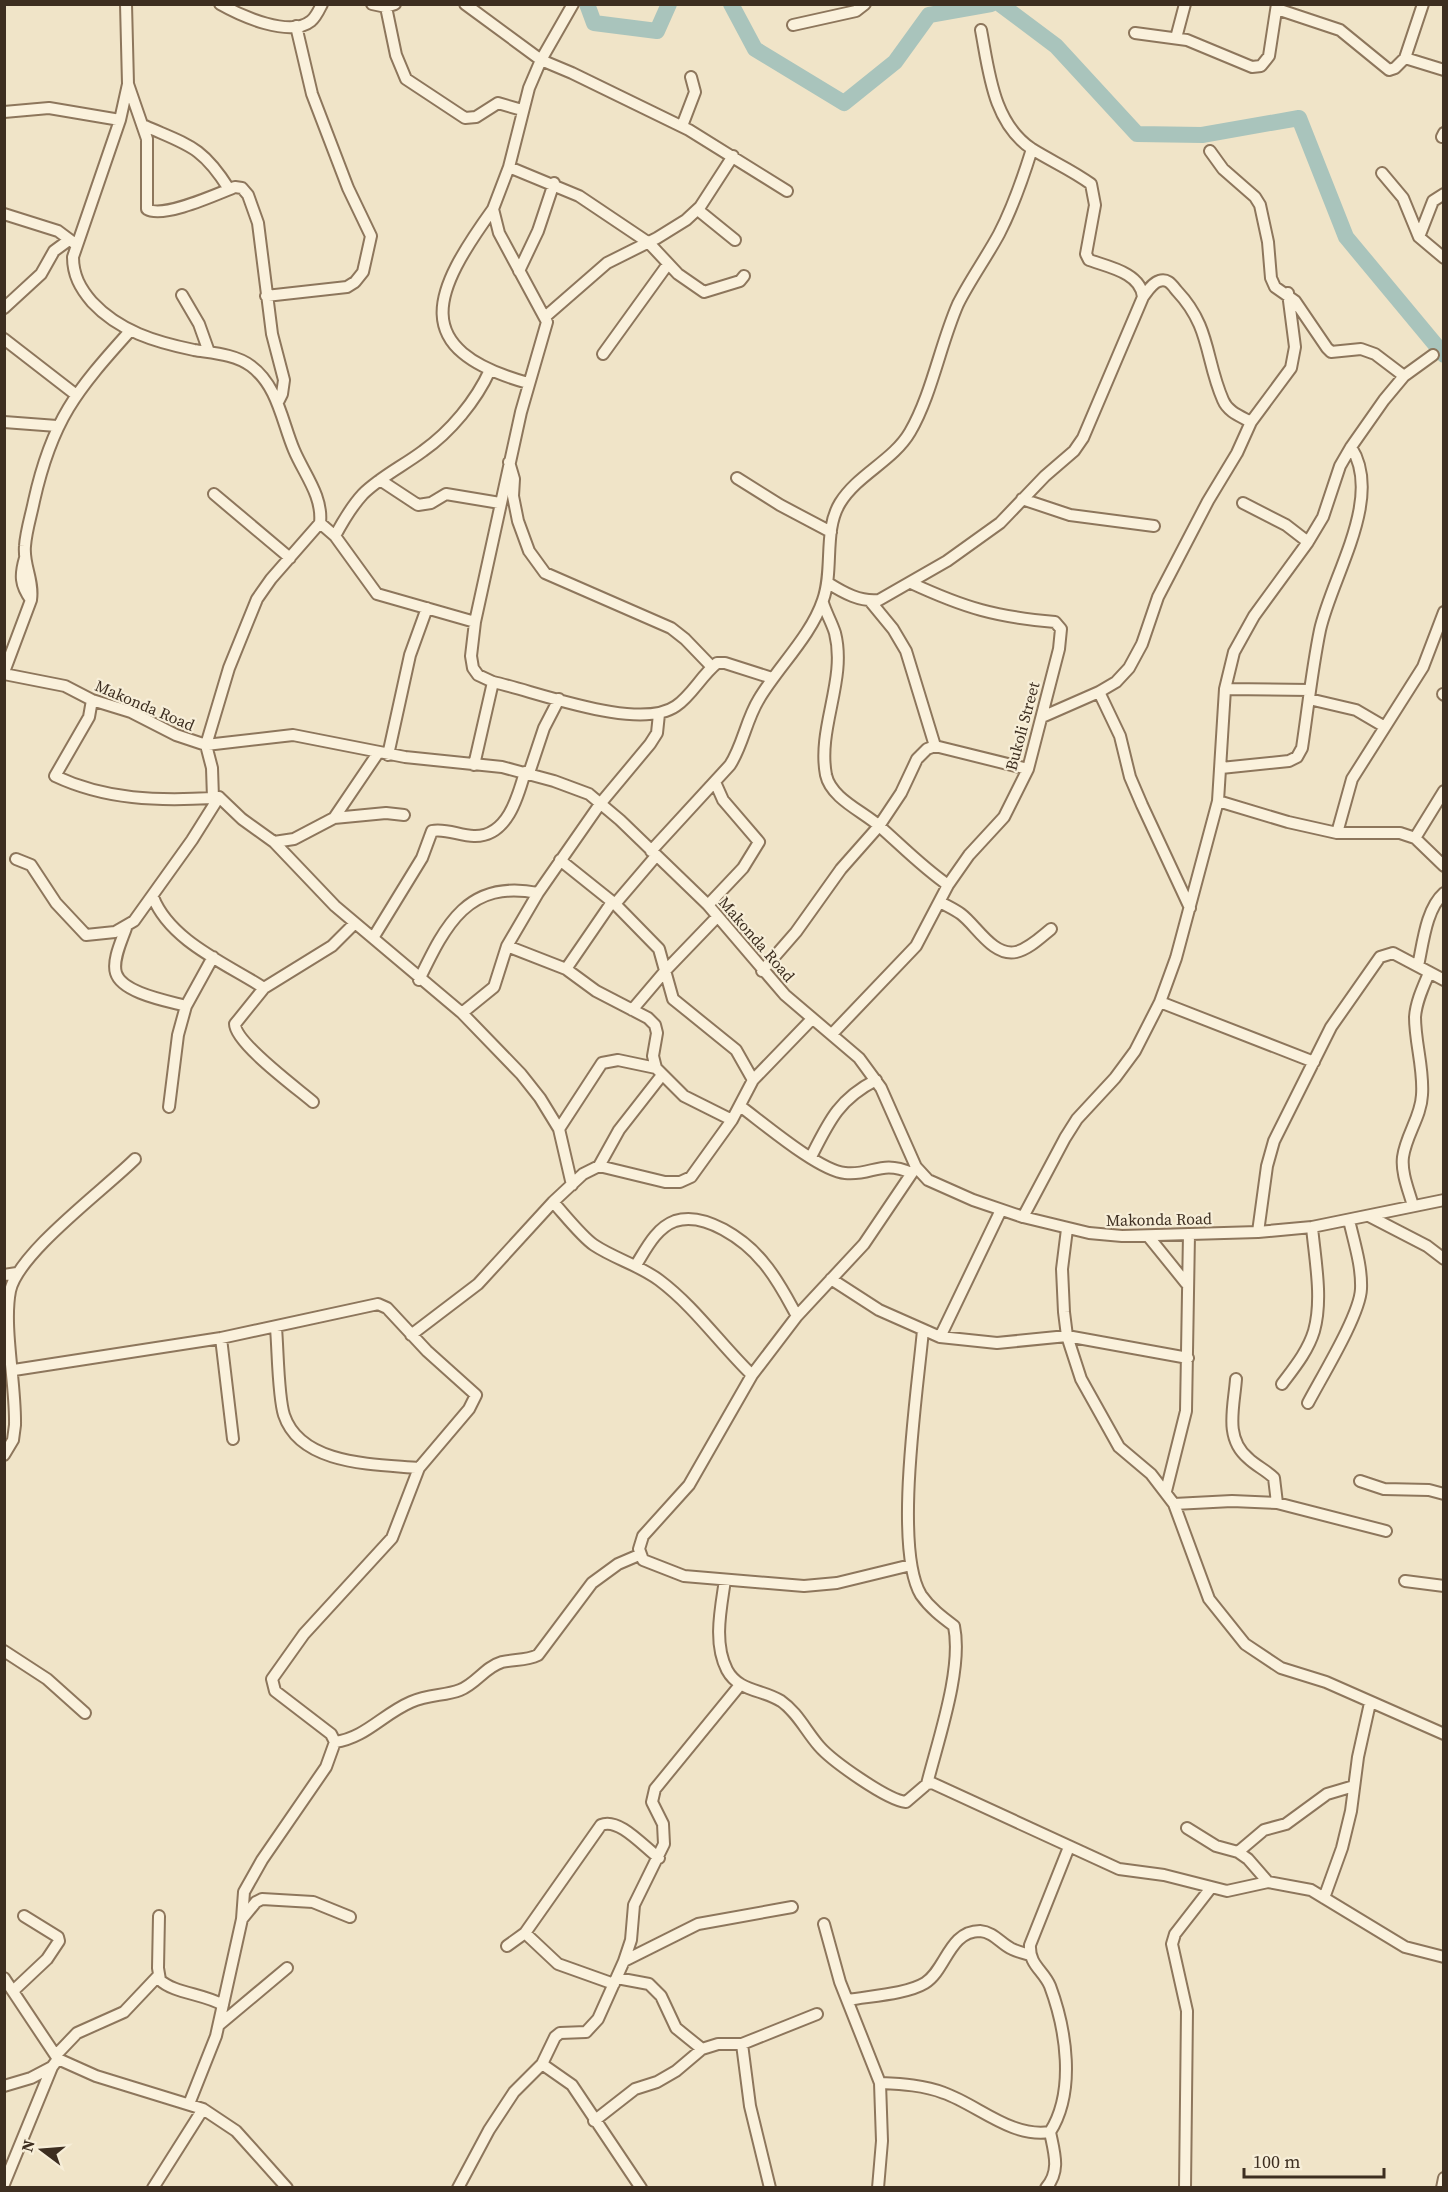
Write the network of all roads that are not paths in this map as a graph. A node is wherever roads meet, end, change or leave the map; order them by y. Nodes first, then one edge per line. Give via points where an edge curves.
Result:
1 (126, 4) edge
2 (220, 4) edge
3 (322, 4) edge
4 (372, 4) edge
5 (465, 4) edge
6 (573, 4) edge
7 (865, 4) edge
8 (1185, 4) edge
9 (1423, 4) edge
10 (391, 6) edge
11 (1277, 7) edge
12 (793, 25) dead end
13 (296, 26) junction
14 (981, 30) dead end
15 (1135, 33) dead end
16 (1176, 38) junction
17 (1405, 58) junction
18 (541, 60) junction
19 (1443, 70) edge
20 (691, 77) dead end
21 (128, 84) junction
22 (522, 110) junction
23 (4, 112) edge
24 (120, 120) junction
25 (145, 126) junction
26 (682, 126) junction
27 (1032, 149) junction
28 (1210, 151) dead end
29 (733, 156) junction
30 (509, 167) junction
31 (1382, 173) dead end
32 (554, 183) junction
33 (229, 189) junction
34 (787, 191) dead end
35 (1443, 194) edge
36 (493, 209) junction
37 (698, 210) junction
38 (4, 214) edge
39 (1419, 237) junction
40 (735, 240) dead end
41 (73, 242) junction
42 (648, 243) junction
43 (1443, 258) edge
44 (668, 264) junction
45 (519, 271) junction
46 (744, 276) dead end
47 (1288, 293) junction
48 (182, 295) dead end
49 (266, 296) junction
50 (1143, 297) junction
51 (4, 308) edge
52 (545, 317) junction
53 (130, 331) junction
54 (4, 339) edge
55 (208, 352) junction
56 (603, 354) dead end
57 (1433, 355) dead end
58 (489, 370) junction
59 (1404, 376) junction
60 (528, 383) junction
61 (75, 394) junction
62 (278, 402) junction
63 (4, 422) edge
64 (1251, 422) junction
65 (57, 426) junction
66 (1351, 447) junction
67 (509, 462) junction
68 (737, 478) dead end
69 (380, 480) junction
70 (214, 494) dead end
71 (1022, 499) junction
72 (500, 503) junction
73 (1243, 503) dead end
74 (320, 523) junction
75 (1154, 526) dead end
76 (831, 532) junction
77 (335, 536) junction
78 (1308, 542) junction
79 (290, 558) junction
80 (828, 583) junction
81 (910, 583) junction
82 (870, 601) junction
83 (823, 603) junction
84 (427, 608) junction
85 (1443, 612) edge
86 (475, 622) junction
87 (712, 667) junction
88 (4, 673) edge
89 (772, 678) junction
90 (493, 682) junction
91 (1225, 689) junction
92 (1099, 692) junction
93 (1310, 694) junction
94 (559, 699) junction
95 (92, 700) junction
96 (659, 714) junction
97 (1042, 717) junction
98 (1385, 727) junction
99 (206, 745) junction
100 (935, 746) junction
101 (383, 754) junction
102 (474, 765) junction
103 (1221, 768) junction
104 (1028, 769) junction
105 (527, 773) junction
106 (715, 783) junction
107 (1443, 791) edge
108 (216, 798) junction
109 (1218, 801) junction
110 (600, 804) junction
111 (404, 815) dead end
112 (334, 818) junction
113 (879, 826) junction
114 (1337, 833) junction
115 (1415, 838) junction
116 (274, 842) junction
117 (654, 853) junction
118 (16, 859) dead end
119 (560, 860) junction
120 (1443, 866) edge
121 (948, 885) junction
122 (538, 893) junction
123 (1443, 893) edge
124 (153, 897) junction
125 (940, 902) junction
126 (614, 903) junction
127 (708, 905) junction
128 (1190, 909) junction
129 (717, 917) junction
130 (355, 922) junction
131 (126, 928) junction
132 (1051, 929) dead end
133 (373, 938) junction
134 (507, 946) junction
135 (213, 957) junction
136 (1418, 966) junction
137 (566, 969) junction
138 (666, 970) junction
139 (762, 972) junction
140 (1429, 973) junction
141 (420, 980) junction
142 (1443, 980) edge
143 (264, 988) junction
144 (1160, 1002) junction
145 (186, 1006) junction
146 (632, 1010) junction
147 (462, 1014) junction
148 (812, 1019) junction
149 (832, 1034) junction
150 (1314, 1062) junction
151 (659, 1072) junction
152 (753, 1080) junction
153 (876, 1080) junction
154 (313, 1102) dead end
155 (740, 1106) junction
156 (169, 1107) dead end
157 (732, 1120) junction
158 (559, 1129) junction
159 (811, 1157) junction
160 (135, 1159) dead end
161 (599, 1166) junction
162 (914, 1170) junction
163 (572, 1185) junction
164 (1443, 1200) edge
165 (553, 1202) junction
166 (1413, 1206) junction
167 (1001, 1210) junction
168 (1368, 1216) junction
169 (1023, 1217) junction
170 (1349, 1220) junction
171 (1312, 1227) junction
172 (1067, 1228) junction
173 (1258, 1232) junction
174 (1189, 1234) junction
175 (1148, 1236) junction
176 (1443, 1259) edge
177 (636, 1265) junction
178 (17, 1273) junction
179 (4, 1275) edge
180 (831, 1279) junction
181 (1186, 1283) junction
182 (797, 1316) junction
183 (276, 1328) junction
184 (923, 1330) junction
185 (411, 1335) junction
186 (1067, 1336) junction
187 (940, 1337) junction
188 (221, 1338) junction
189 (1188, 1358) junction
190 (14, 1370) junction
191 (752, 1375) junction
192 (1236, 1379) dead end
193 (1282, 1384) dead end
194 (1308, 1403) dead end
195 (233, 1439) dead end
196 (4, 1455) edge
197 (419, 1468) junction
198 (1360, 1481) dead end
199 (1166, 1491) junction
200 (1443, 1494) edge
201 (1277, 1503) junction
202 (1174, 1504) junction
203 (1386, 1531) dead end
204 (639, 1555) junction
205 (911, 1565) junction
206 (725, 1580) junction
207 (1405, 1581) dead end
208 (1443, 1586) edge
209 (4, 1651) edge
210 (740, 1685) junction
211 (1370, 1703) junction
212 (85, 1713) dead end
213 (1443, 1734) edge
214 (335, 1742) junction
215 (927, 1784) junction
216 (1354, 1786) junction
217 (1187, 1828) dead end
218 (1069, 1847) junction
219 (1238, 1852) junction
220 (659, 1858) junction
221 (1268, 1882) junction
222 (1210, 1889) junction
223 (1324, 1898) junction
224 (792, 1907) dead end
225 (24, 1916) dead end
226 (159, 1916) dead end
227 (350, 1917) dead end
228 (242, 1919) junction
229 (824, 1924) dead end
230 (525, 1933) junction
231 (507, 1946) dead end
232 (1030, 1955) junction
233 (1443, 1957) edge
234 (624, 1961) junction
235 (287, 1968) dead end
236 (159, 1975) junction
237 (615, 1981) junction
238 (8, 1986) edge
239 (848, 2000) junction
240 (223, 2005) junction
241 (817, 2014) dead end
242 (219, 2025) junction
243 (742, 2044) junction
244 (702, 2049) junction
245 (55, 2061) junction
246 (542, 2064) junction
247 (880, 2083) junction
248 (4, 2086) edge
249 (189, 2104) junction
250 (203, 2109) junction
251 (594, 2121) junction
252 (1050, 2132) junction
253 (1443, 2178) edge
254 (4, 2184) edge
255 (153, 2187) edge
256 (287, 2187) edge
257 (458, 2187) edge
258 (641, 2187) edge
259 (770, 2187) edge
260 (878, 2187) edge
261 (1046, 2187) edge
262 (1185, 2187) edge
263 (1442, 2187) edge

1 - 21 street
2 - 13 street via 254,20
3 - 13 street via 312,20
4 - 10 street
5 - 18 street
6 - 18 street
7 - 12 street via 856,11
8 - 16 street
9 - 17 street
10 - 22 street via 401,72 412,85 465,118 476,117 498,103
11 - 16 street via 1269,56 1261,66 1252,67
11 - 17 street via 1340,30 1389,70
13 - 49 street via 312,94 371,236 370,248 363,272 347,287
14 - 27 street via 1002,114 1018,138
15 - 16 street
17 - 19 street
18 - 22 street
18 - 26 street
20 - 26 street via 695,93
21 - 24 street
21 - 25 street
22 - 30 street
23 - 24 street via 49,108
24 - 41 street
25 - 33 street via 187,143 215,168
25 - 33 street via 147,209 163,211
26 - 29 street
27 - 50 street via 1091,184 1094,224 1086,254 1089,260 1132,277
27 - 76 street via 999,233 959,303 909,433 850,490 840,504
28 - 47 street via 1260,205 1271,278 1275,287
29 - 34 street
29 - 37 street
30 - 32 street
30 - 36 street
31 - 39 street via 1403,198
32 - 42 street
32 - 45 street
33 - 49 street via 242,188 255,210
35 - 39 street via 1433,201
36 - 45 street via 494,221
36 - 58 street via 453,270 443,305 444,326 456,348
37 - 40 street
37 - 42 street
38 - 41 street via 49,228
39 - 43 street
41 - 51 street via 54,251 41,274
41 - 53 street via 73,269 80,285 104,314
42 - 44 street
42 - 52 street via 607,262
44 - 46 street via 704,292 740,281
44 - 56 street
45 - 52 street
47 - 59 street via 1331,352 1361,349 1375,354
47 - 64 street via 1295,358
48 - 55 street via 199,324
49 - 62 street via 284,380
50 - 64 street via 1155,283 1168,281 1192,306 1206,337 1224,401 1232,412
50 - 71 street via 1083,438
52 - 60 street via 547,322
53 - 55 street
53 - 61 street
54 - 61 street
55 - 62 street via 249,364
57 - 59 street
58 - 60 street
58 - 69 street via 476,394 439,438
59 - 66 street
60 - 67 street
61 - 65 street
62 - 74 street via 290,441 320,503
63 - 65 street
64 - 92 street via 1158,597 1129,668
65 - 88 street via 39,481 20,574 32,600
66 - 78 street via 1340,466 1323,517
66 - 93 street via 1360,460 1364,483 1356,524 1323,619
67 - 72 street
67 - 87 street via 518,520 529,551 545,573 671,628
68 - 76 street
69 - 72 street via 418,505 447,494
69 - 77 street via 353,506
70 - 79 street
71 - 75 street via 1070,515
71 - 81 street via 991,530
72 - 86 street
73 - 78 street via 1286,525
74 - 77 street
74 - 79 street
76 - 80 street
77 - 84 street via 378,594
78 - 91 street via 1254,616 1234,652
79 - 99 street via 257,599 217,702
80 - 82 street via 848,595
80 - 83 street
81 - 82 street
81 - 97 street, Bukoli Street via 959,605 998,616 1055,622 1061,629 1059,649
82 - 100 street via 906,651
83 - 89 street
83 - 113 street via 835,634 837,668 825,747 826,777 836,793
84 - 86 street
84 - 101 street
85 - 98 street via 1423,667
86 - 90 street via 473,668
87 - 89 street via 725,663
87 - 96 street via 688,695
88 - 95 street, Makonda Road via 65,686
89 - 106 street via 748,719 737,754
90 - 94 street
90 - 102 street
91 - 93 street
91 - 103 street
92 - 97 street
92 - 128 street via 1120,736 1130,777
93 - 98 street via 1356,710
93 - 103 street via 1302,748 1297,757
94 - 96 street via 613,712
94 - 105 street via 543,728
95 - 99 street, Makonda Road via 131,712
95 - 108 street via 89,717 55,776 110,794 146,800
96 - 110 street via 657,733 650,744
97 - 104 street, Bukoli Street
98 - 114 street via 1352,779
99 - 101 street, Makonda Road via 293,735
99 - 108 street
100 - 104 street
100 - 113 street via 927,748 917,759
101 - 102 street, Makonda Road
101 - 112 street
102 - 105 street, Makonda Road
103 - 109 street
104 - 121 street, Bukoli Street via 1004,817
105 - 110 street, Makonda Road via 576,788
105 - 133 street via 508,819 488,833 477,837 432,831 422,858
106 - 117 street
106 - 127 street via 723,800 759,842 743,868
107 - 115 street
108 - 116 street
108 - 124 street
109 - 114 street
109 - 128 street
110 - 117 street, Makonda Road
110 - 119 street
111 - 112 street
112 - 116 street via 294,839
113 - 121 street
113 - 139 street
114 - 115 street via 1400,833
115 - 120 street
116 - 130 street via 308,880
117 - 126 street
117 - 127 street, Makonda Road
118 - 131 street via 31,865 56,903 86,935
119 - 122 street
119 - 126 street
121 - 125 street, Bukoli Street
122 - 134 street
122 - 141 street via 489,892 474,898 442,937
123 - 136 street via 1430,917
124 - 131 street
124 - 135 street via 164,917
125 - 132 street via 962,914 990,942 1007,952 1017,952
125 - 149 street, Bukoli Street via 916,946
126 - 137 street
126 - 138 street via 659,950
127 - 129 street, Makonda Road
128 - 144 street
129 - 138 street
129 - 139 street, Makonda Road
130 - 133 street
130 - 143 street via 332,946
131 - 145 street via 116,961 120,980 131,989
133 - 141 street
134 - 137 street
134 - 147 street via 494,987
135 - 143 street
135 - 145 street
136 - 140 street
136 - 150 street via 1393,953 1380,957 1331,1027
137 - 146 street
138 - 146 street
138 - 152 street via 673,999 736,1050
139 - 148 street, Makonda Road
140 - 142 street
140 - 166 street via 1415,1017 1422,1097 1403,1157
141 - 147 street
143 - 154 street via 239,1017 235,1029
144 - 150 street
144 - 169 street via 1135,1051 1071,1129
145 - 156 street via 178,1035
146 - 151 street via 656,1024 653,1056
147 - 158 street via 521,1074
148 - 149 street, Makonda Road
148 - 152 street
149 - 153 street, Makonda Road
150 - 173 street via 1274,1142
151 - 157 street via 684,1096
151 - 158 street via 618,1060 602,1063
151 - 161 street
152 - 155 street
153 - 159 street via 843,1101
153 - 162 street, Makonda Road
155 - 157 street
155 - 159 street
157 - 161 street via 691,1177 680,1182
158 - 163 street
159 - 162 street via 845,1173 883,1166
160 - 178 street via 64,1221
161 - 163 street
162 - 167 street, Makonda Road via 940,1187
162 - 180 street via 880,1223
163 - 165 street
164 - 166 street, Makonda Road
165 - 177 street via 591,1244
165 - 185 street via 478,1284
166 - 168 street, Makonda Road
167 - 169 street, Makonda Road
167 - 187 street
168 - 170 street, Makonda Road
168 - 176 street via 1427,1245
169 - 172 street, Makonda Road
170 - 171 street, Makonda Road
170 - 194 street via 1361,1292 1342,1339
171 - 173 street, Makonda Road
171 - 193 street via 1318,1301 1314,1331 1301,1359
172 - 175 street, Makonda Road via 1104,1236
172 - 186 street via 1062,1269
173 - 174 street, Makonda Road
174 - 175 street, Makonda Road
174 - 181 street
175 - 181 street
177 - 182 street via 664,1228 676,1221 695,1219 717,1226 763,1261
177 - 191 street via 691,1309
178 - 179 street
178 - 190 street via 9,1293
180 - 182 street
180 - 184 street via 879,1310
181 - 189 street
182 - 191 street
183 - 185 street via 378,1304 387,1308
183 - 188 street
183 - 197 street via 284,1415 301,1440 319,1452 339,1458
184 - 187 street
184 - 205 street via 908,1501
185 - 197 street via 477,1395
186 - 187 street via 997,1343
186 - 189 street
186 - 199 street via 1081,1379 1119,1447
188 - 190 street
188 - 195 street
189 - 199 street via 1186,1411
190 - 196 street via 15,1425 13,1440
191 - 204 street via 689,1485 643,1536
192 - 201 street via 1232,1436 1247,1458 1274,1478
197 - 214 street via 392,1538 311,1625 272,1679 275,1691 320,1724
198 - 200 street via 1384,1489
199 - 202 street
201 - 202 street
201 - 203 street
202 - 211 street via 1209,1599 1245,1644 1281,1668 1326,1682
204 - 206 street via 674,1574
204 - 214 street via 611,1568 592,1583 538,1655 502,1662 470,1686 410,1702 362,1735
205 - 206 street via 822,1585
205 - 215 street via 921,1594 937,1614 954,1626 958,1642
206 - 210 street via 722,1658
207 - 208 street
209 - 212 street via 48,1679
210 - 215 street via 781,1701 833,1760 889,1795 906,1802
210 - 220 street via 655,1789 652,1802 665,1832
211 - 213 street
211 - 216 street
214 - 228 street via 316,1786 248,1881
215 - 218 street via 942,1785
216 - 219 street via 1327,1794 1286,1824 1264,1830
216 - 223 street via 1342,1848
217 - 219 street via 1216,1846
218 - 222 street via 1119,1869 1164,1875
218 - 232 street via 1030,1946
219 - 221 street
220 - 230 street via 616,1824 600,1825
220 - 234 street via 634,1905 632,1940
221 - 222 street via 1227,1891
221 - 223 street via 1311,1890
222 - 262 street via 1175,1934 1172,1944 1187,2011
223 - 233 street via 1405,1947
224 - 234 street via 698,1924
225 - 238 street via 59,1941 47,1959
226 - 236 street
227 - 228 street via 312,1902 262,1899
228 - 240 street
229 - 239 street
230 - 231 street
230 - 237 street via 558,1964
232 - 239 street via 980,1931 953,1945 927,1982
232 - 252 street via 1049,1984 1067,2053 1063,2098
234 - 237 street
235 - 242 street
236 - 240 street via 170,1987 210,1997
236 - 245 street via 123,2012 77,2033
237 - 244 street via 649,1984 661,1996 676,2028
237 - 246 street via 591,2028 580,2034 560,2033
238 - 245 street
239 - 247 street
240 - 242 street
241 - 243 street
242 - 249 street via 209,2060
243 - 244 street
243 - 259 street via 750,2106
244 - 251 street via 676,2071 635,2089
245 - 248 street via 31,2078
245 - 249 street
245 - 254 street
246 - 251 street via 572,2085
246 - 257 street via 506,2104
247 - 252 street via 943,2092 1021,2130
247 - 260 street via 882,2141
249 - 250 street
250 - 255 street
250 - 256 street via 236,2131
251 - 258 street
252 - 261 street via 1056,2164 1055,2175
253 - 263 street

